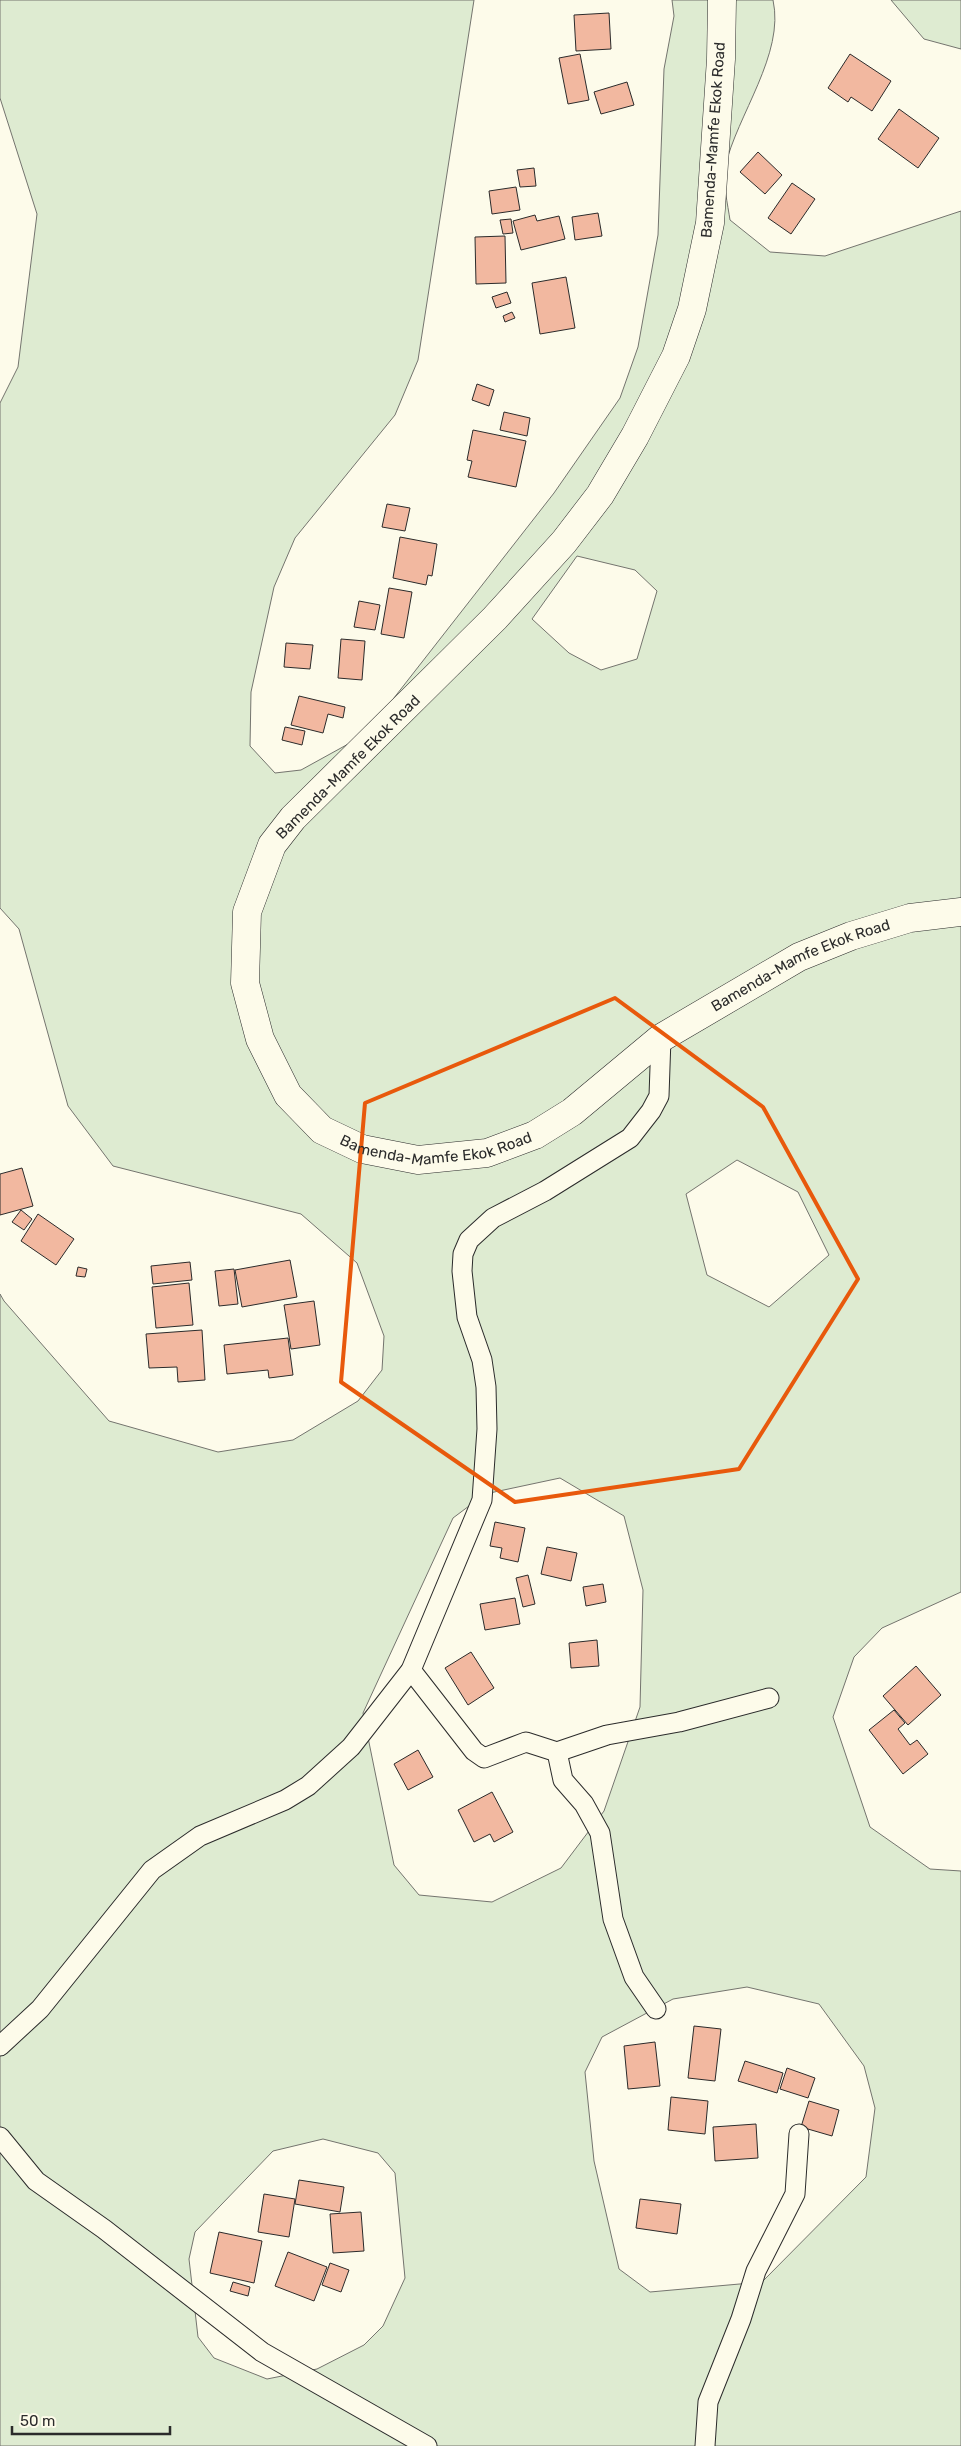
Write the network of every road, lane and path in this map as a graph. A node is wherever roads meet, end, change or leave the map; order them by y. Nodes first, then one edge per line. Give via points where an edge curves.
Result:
1 (722, 0) edge
2 (961, 912) edge
3 (660, 1038) junction
4 (411, 1670) junction
5 (769, 1698) dead end
6 (557, 1752) junction
7 (656, 2009) dead end
8 (0, 2046) edge
9 (799, 2134) dead end
10 (0, 2137) edge
11 (427, 2446) edge
12 (705, 2446) edge

1 - 3 highway, Bamenda-Mamfe Ekok Road via 710,223 692,309 676,356 635,436 600,495 564,542 495,618 293,818 272,845 247,912 244,983 260,1039 288,1095 322,1130 362,1149 418,1160 487,1153 535,1135 572,1112
2 - 3 highway, Bamenda-Mamfe Ekok Road via 910,918 851,936 799,957
3 - 4 street via 659,1096 630,1138 493,1218 469,1240 463,1254 467,1317 482,1360 486,1387 482,1500
4 - 6 street via 474,1752 484,1758 526,1742
4 - 8 street via 351,1747 308,1786 277,1804 200,1836 152,1870 40,2009
5 - 6 street via 679,1722 607,1735
6 - 7 street via 563,1780 584,1804 600,1833 613,1919 634,1977
9 - 12 street via 795,2194 756,2271 708,2402
10 - 11 street via 36,2181 104,2229 262,2352

